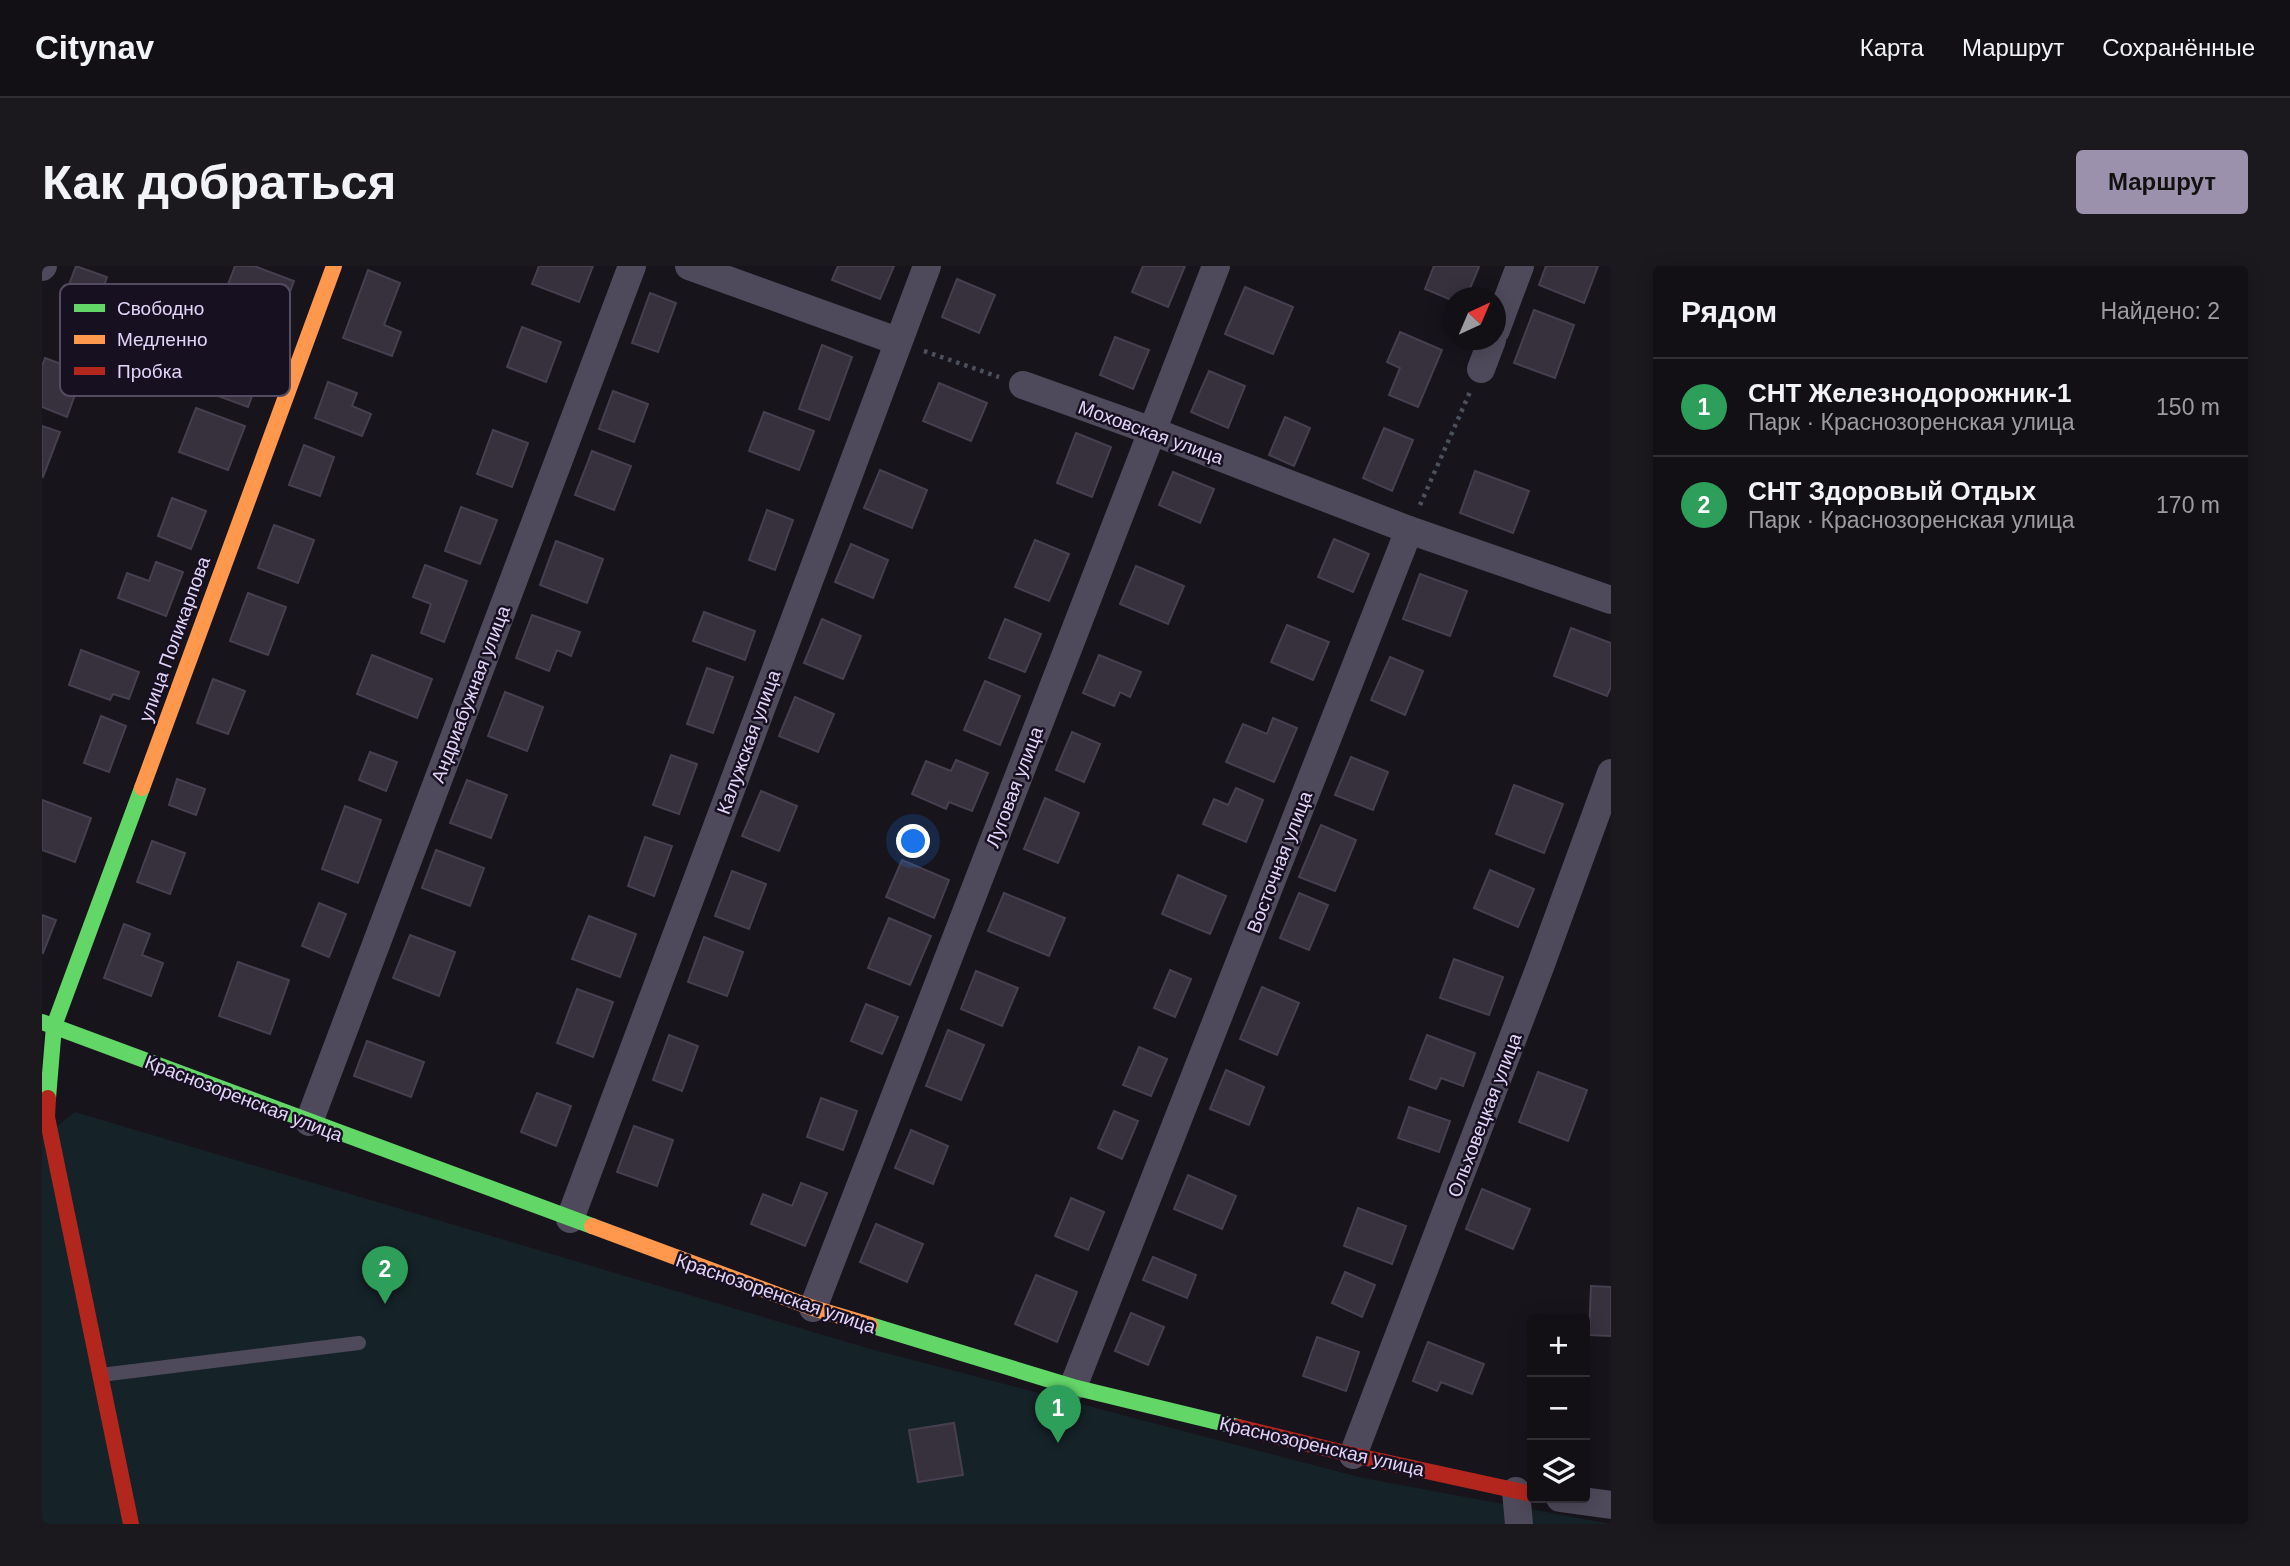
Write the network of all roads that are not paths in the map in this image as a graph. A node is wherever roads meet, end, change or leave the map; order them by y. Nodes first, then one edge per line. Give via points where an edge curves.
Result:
1 (334, 266) edge
2 (632, 266) edge
3 (689, 266) edge
4 (926, 266) edge
5 (1216, 266) edge
6 (1520, 266) edge
7 (1506, 303) edge
8 (897, 341) junction
9 (1488, 350) edge
10 (1480, 369) road end
11 (290, 383) edge
12 (1023, 385) road end
13 (285, 396) edge
14 (1152, 431) junction
15 (1409, 530) junction
16 (1611, 600) edge
17 (1611, 773) edge
18 (48, 1024) edge
19 (309, 1122) junction
20 (570, 1219) junction
21 (813, 1308) junction
22 (359, 1343) dead end
23 (100, 1376) junction
24 (1073, 1387) junction
25 (1353, 1455) junction
26 (1524, 1492) edge
27 (1590, 1502) edge
28 (1611, 1505) edge
29 (131, 1524) edge
30 (1519, 1524) edge

1 - 11 street, улица Поликарпова
2 - 19 street, Андриабужная улица
3 - 8 street
4 - 8 street, Калужская улица
5 - 14 street, Луговая улица
6 - 7 street
8 - 20 street, Калужская улица
9 - 10 street
12 - 14 street, Моховская улица
13 - 18 street, улица Поликарпова
14 - 15 street, Моховская улица
14 - 21 street, Луговая улица
15 - 16 street, Моховская улица
15 - 24 street, Восточная улица
17 - 25 street, Ольховецкая улица
18 - 19 street, Краснозоренская улица
18 - 23 street, улица Поликарпова via 47,1117
19 - 20 street, Краснозоренская улица
20 - 21 street, Краснозоренская улица
21 - 24 street, Краснозоренская улица
22 - 23 lane
23 - 29 street, улица Поликарпова
24 - 25 street, Краснозоренская улица
25 - 26 street, Краснозоренская улица
26 - 30 street
27 - 28 street

